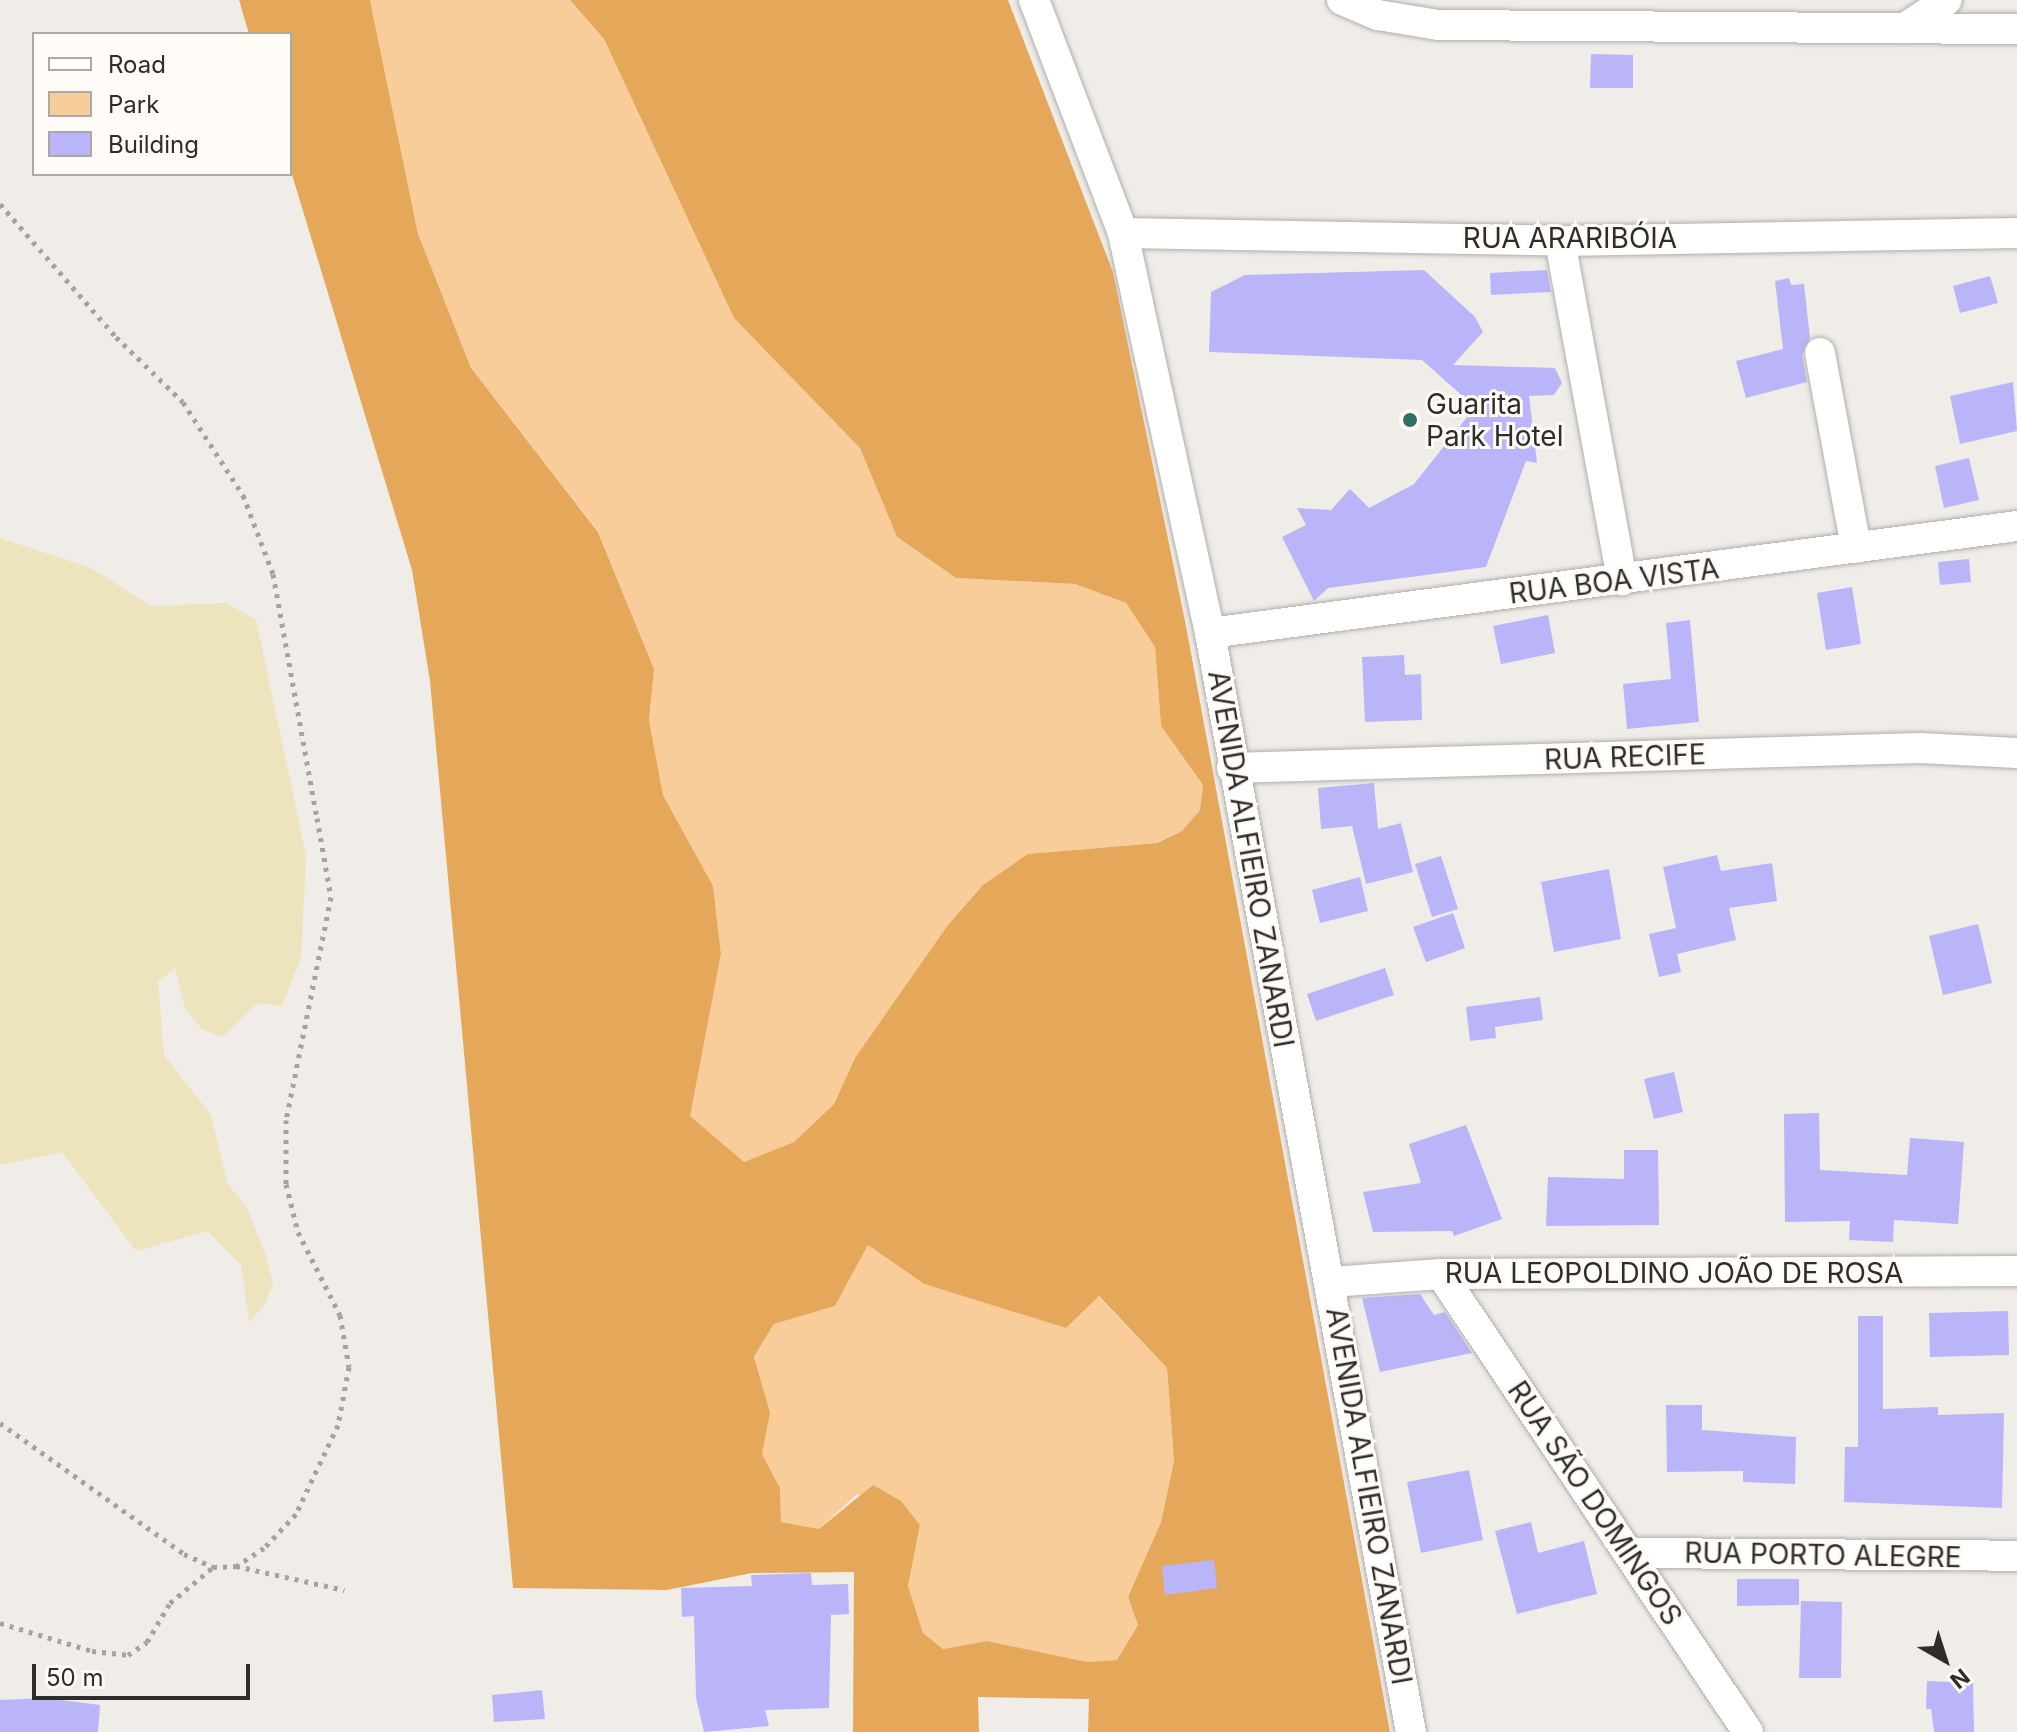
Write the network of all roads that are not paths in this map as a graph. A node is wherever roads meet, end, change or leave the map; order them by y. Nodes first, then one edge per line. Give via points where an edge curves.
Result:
1 (1034, 0) edge
2 (1342, 0) edge
3 (1947, 0) edge
4 (1905, 28) junction
5 (2017, 29) edge
6 (1123, 233) junction
7 (2017, 233) edge
8 (1560, 241) junction
9 (1820, 353) dead end
10 (2017, 526) edge
11 (1856, 548) junction
12 (1622, 580) junction
13 (1210, 633) junction
14 (2017, 753) edge
15 (1232, 768) junction
16 (2017, 1271) edge
17 (1441, 1274) junction
18 (1331, 1282) junction
19 (1630, 1553) junction
20 (2017, 1556) edge
21 (1411, 1732) edge
22 (1748, 1732) edge

1 - 6 street, AVENIDA ALFIEIRO ZANARDI
2 - 4 street via 1378,15 1438,25
3 - 4 street
4 - 5 street
6 - 8 street, RUA ARARIBÓIA
6 - 13 street, AVENIDA ALFIEIRO ZANARDI
7 - 8 street, RUA ARARIBÓIA
8 - 12 street
9 - 11 street
10 - 11 street, RUA BOA VISTA
11 - 12 street, RUA BOA VISTA
12 - 13 street, RUA BOA VISTA
13 - 15 street, AVENIDA ALFIEIRO ZANARDI
14 - 15 street, RUA RECIFE via 1920,748
15 - 18 street, AVENIDA ALFIEIRO ZANARDI
16 - 17 street, RUA LEOPOLDINO JOÃO DE ROSA
17 - 18 street, RUA LEOPOLDINO JOÃO DE ROSA
17 - 19 street, RUA SÃO DOMINGOS
18 - 21 street, AVENIDA ALFIEIRO ZANARDI
19 - 20 street, RUA PORTO ALEGRE
19 - 22 street, RUA SÃO DOMINGOS

